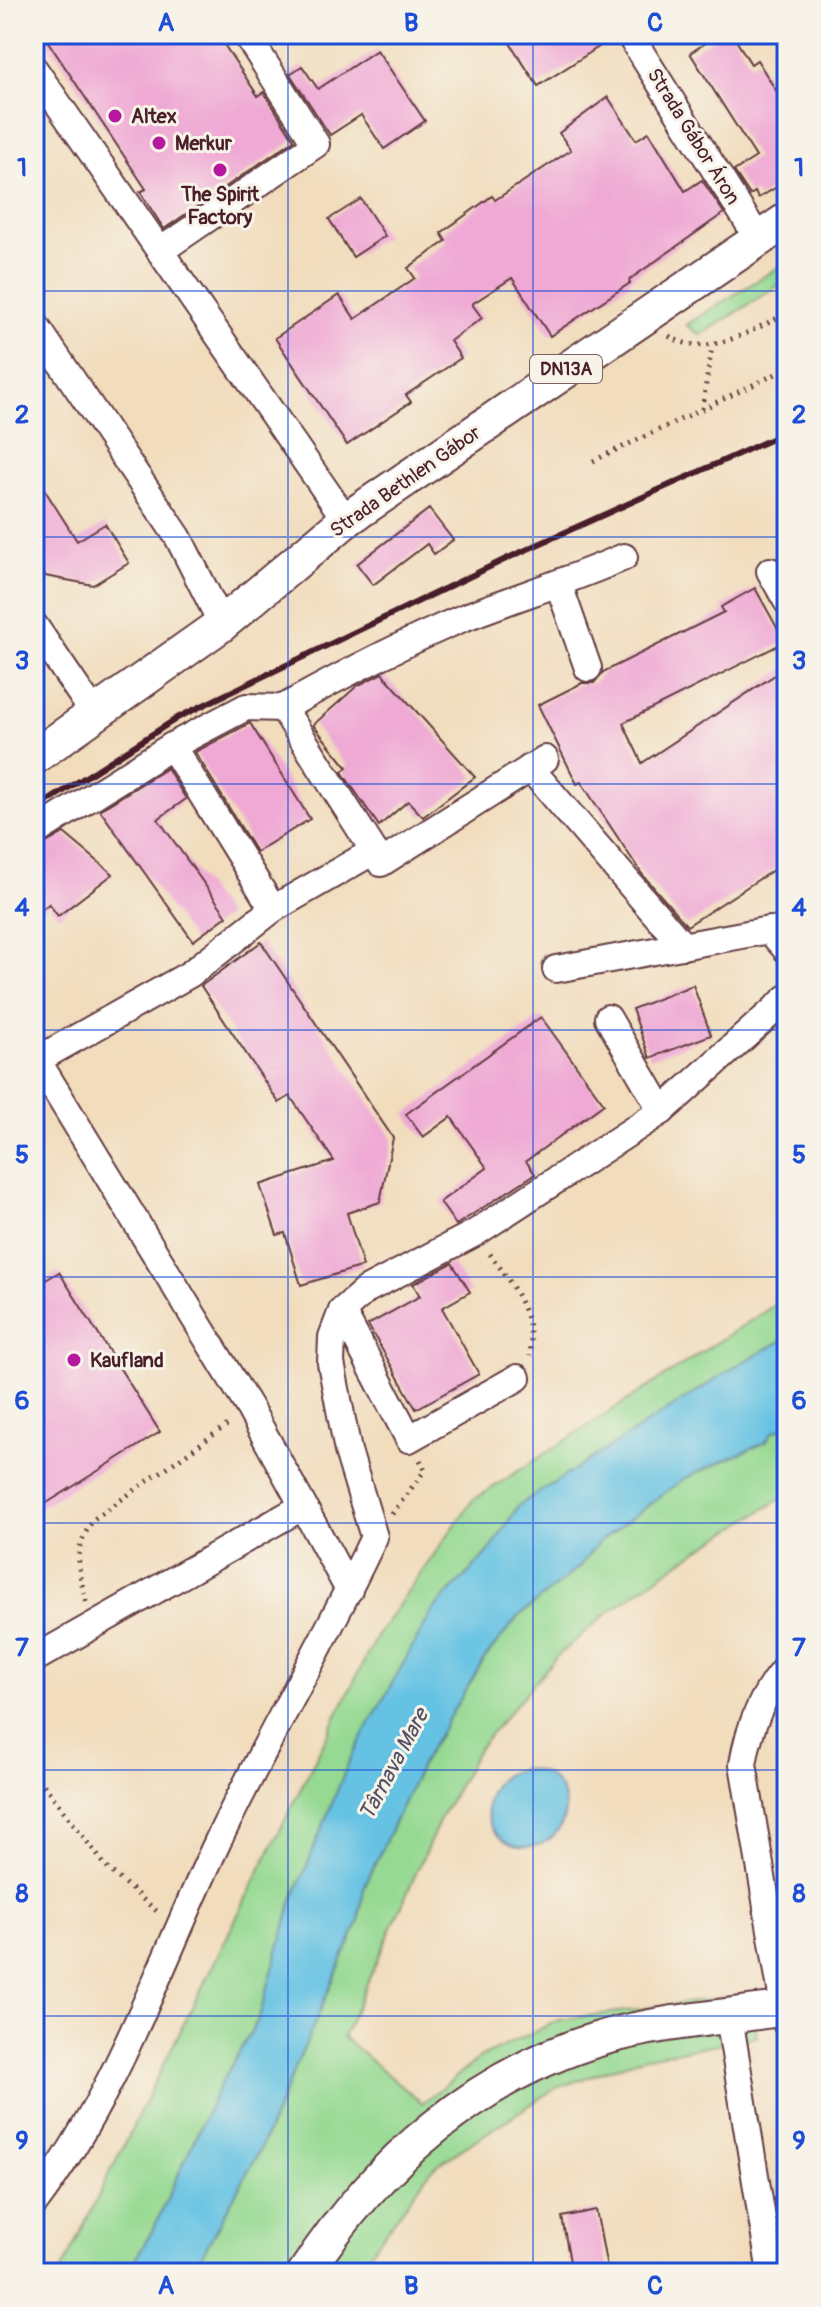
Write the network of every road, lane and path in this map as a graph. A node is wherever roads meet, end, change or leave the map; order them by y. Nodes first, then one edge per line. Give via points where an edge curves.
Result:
1 (246, 34) edge
2 (629, 34) edge
3 (34, 69) edge
4 (787, 220) edge
5 (758, 238) junction
6 (160, 251) junction
7 (787, 314) edge
8 (640, 319) junction
9 (34, 323) edge
10 (712, 346) junction
11 (778, 373) dead end
12 (702, 409) junction
13 (593, 461) dead end
14 (346, 520) junction
15 (624, 557) dead end
16 (770, 571) dead end
17 (559, 585) junction
18 (787, 601) edge
19 (222, 624) junction
20 (34, 625) edge
21 (588, 668) dead end
22 (283, 708) junction
23 (95, 715) junction
24 (172, 746) junction
25 (34, 757) edge
26 (34, 833) edge
27 (374, 851) junction
28 (273, 909) junction
29 (683, 946) junction
30 (787, 950) edge
31 (556, 969) dead end
32 (787, 998) edge
33 (608, 1018) dead end
34 (35, 1058) edge
35 (662, 1111) junction
36 (475, 1233) junction
37 (342, 1311) junction
38 (517, 1378) joint
39 (250, 1409) junction
40 (409, 1439) junction
41 (302, 1507) junction
42 (374, 1537) junction
43 (349, 1590) junction
44 (91, 1625) junction
45 (34, 1659) edge
46 (787, 1666) edge
47 (34, 1772) edge
48 (177, 1928) junction
49 (779, 1937) edge
50 (786, 2014) edge
51 (729, 2017) junction
52 (34, 2204) edge
53 (305, 2273) edge
54 (771, 2273) edge

1 - 6 street via 316,144
2 - 5 street, Strada Gábor Áron
3 - 6 street
4 - 5 main road, Strada Bethlen Gábor / DN13A
5 - 8 main road, Strada Bethlen Gábor / DN13A
6 - 14 street
7 - 10 path
8 - 10 path via 678,342
8 - 14 main road, Strada Bethlen Gábor / DN13A
9 - 19 street via 178,537
10 - 12 path
11 - 12 path
12 - 13 path
14 - 19 main road, Strada Bethlen Gábor / DN13A
15 - 17 street
16 - 18 street
17 - 21 street
17 - 22 street via 366,661
19 - 23 main road, Strada Bethlen Gábor / DN13A
20 - 23 street
22 - 24 street via 246,707
22 - 27 street
23 - 25 main road, Strada Bethlen Gábor / DN13A
24 - 26 street
24 - 28 street
27 - 28 street
27 - 29 street via 381,863 538,763
28 - 34 street via 190,974
29 - 30 street via 769,930
29 - 31 street
32 - 35 street
33 - 35 street
34 - 39 street
35 - 36 street
36 - 37 street via 366,1290
36 - 38 path via 517,1291 530,1327 531,1355
37 - 40 street
37 - 42 street via 332,1337 331,1363 348,1451
38 - 40 street
39 - 41 street
39 - 44 path via 94,1519 77,1556
40 - 42 path via 425,1470
41 - 43 street
41 - 44 street
42 - 43 street
43 - 48 street via 246,1781
44 - 45 street
46 - 49 street via 753,1722 743,1764
47 - 48 path via 108,1869
48 - 52 street via 118,2067
49 - 50 street
50 - 51 main road
51 - 53 main road via 609,2036 510,2073 436,2125 385,2174
51 - 54 street

